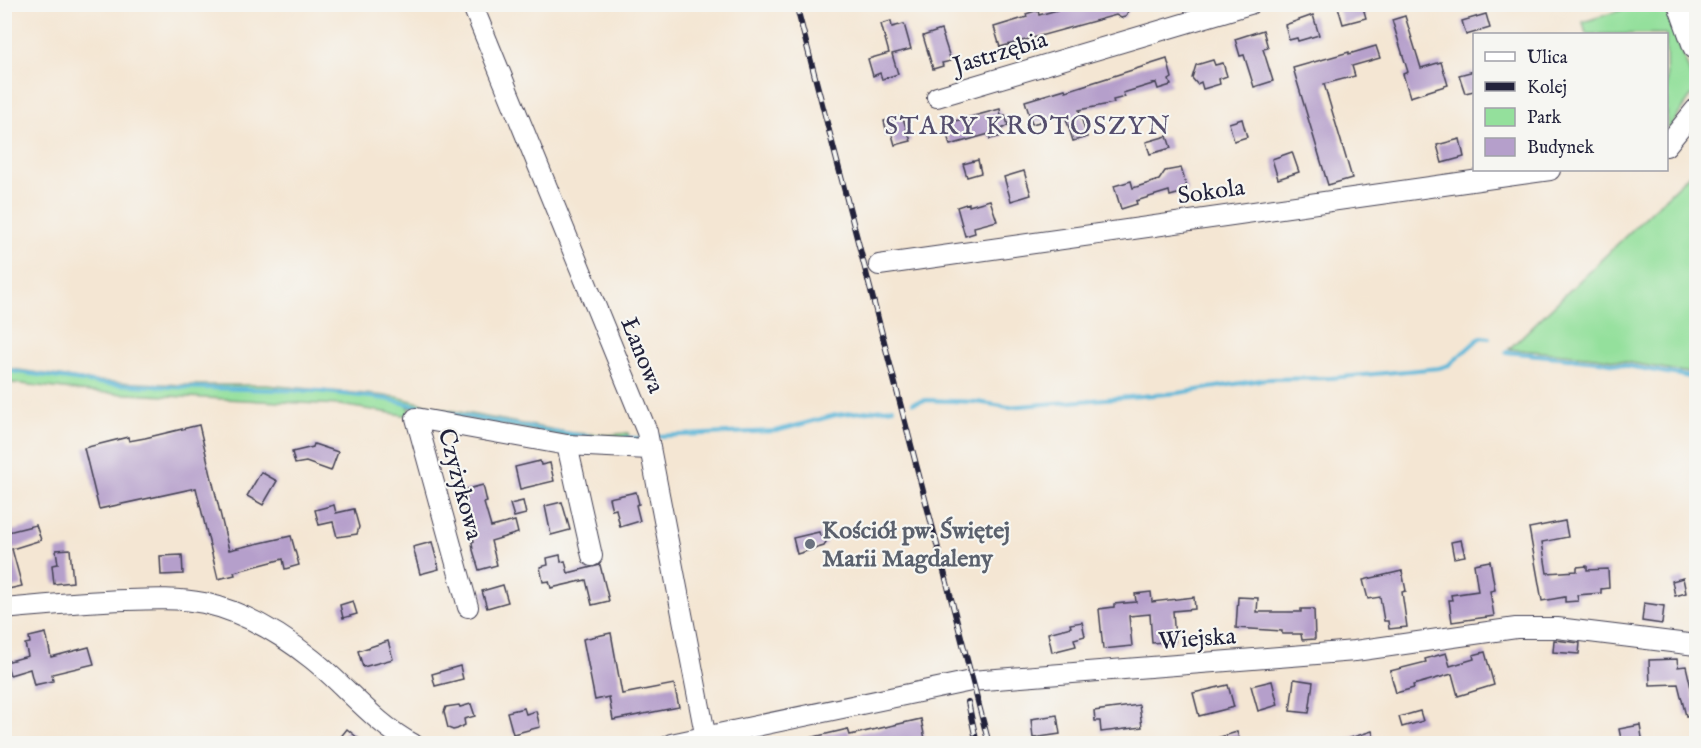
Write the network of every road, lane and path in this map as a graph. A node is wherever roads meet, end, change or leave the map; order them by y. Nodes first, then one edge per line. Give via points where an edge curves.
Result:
1 (472, 4) edge
2 (1250, 4) edge
3 (1681, 4) edge
4 (1696, 45) edge
5 (938, 98) dead end
6 (1696, 109) edge
7 (1668, 145) edge
8 (1543, 171) edge
9 (879, 265) dead end
10 (567, 445) junction
11 (649, 449) junction
12 (592, 556) dead end
13 (468, 607) dead end
14 (4, 609) edge
15 (1696, 645) edge
16 (706, 740) edge
17 (413, 744) edge
18 (671, 744) edge

1 - 11 street, Łanowa via 642,421
2 - 5 street, Jastrzębia
3 - 4 main road
6 - 7 street
8 - 9 street, Sokola
10 - 11 street, Czyżykowa
10 - 12 street
10 - 13 street, Czyżykowa via 416,418
11 - 16 street, Łanowa
14 - 17 street via 159,599 204,603 233,612 280,635
15 - 16 street, Wiejska via 1566,629 1516,628 1355,651 972,681
16 - 18 street, Wiejska

